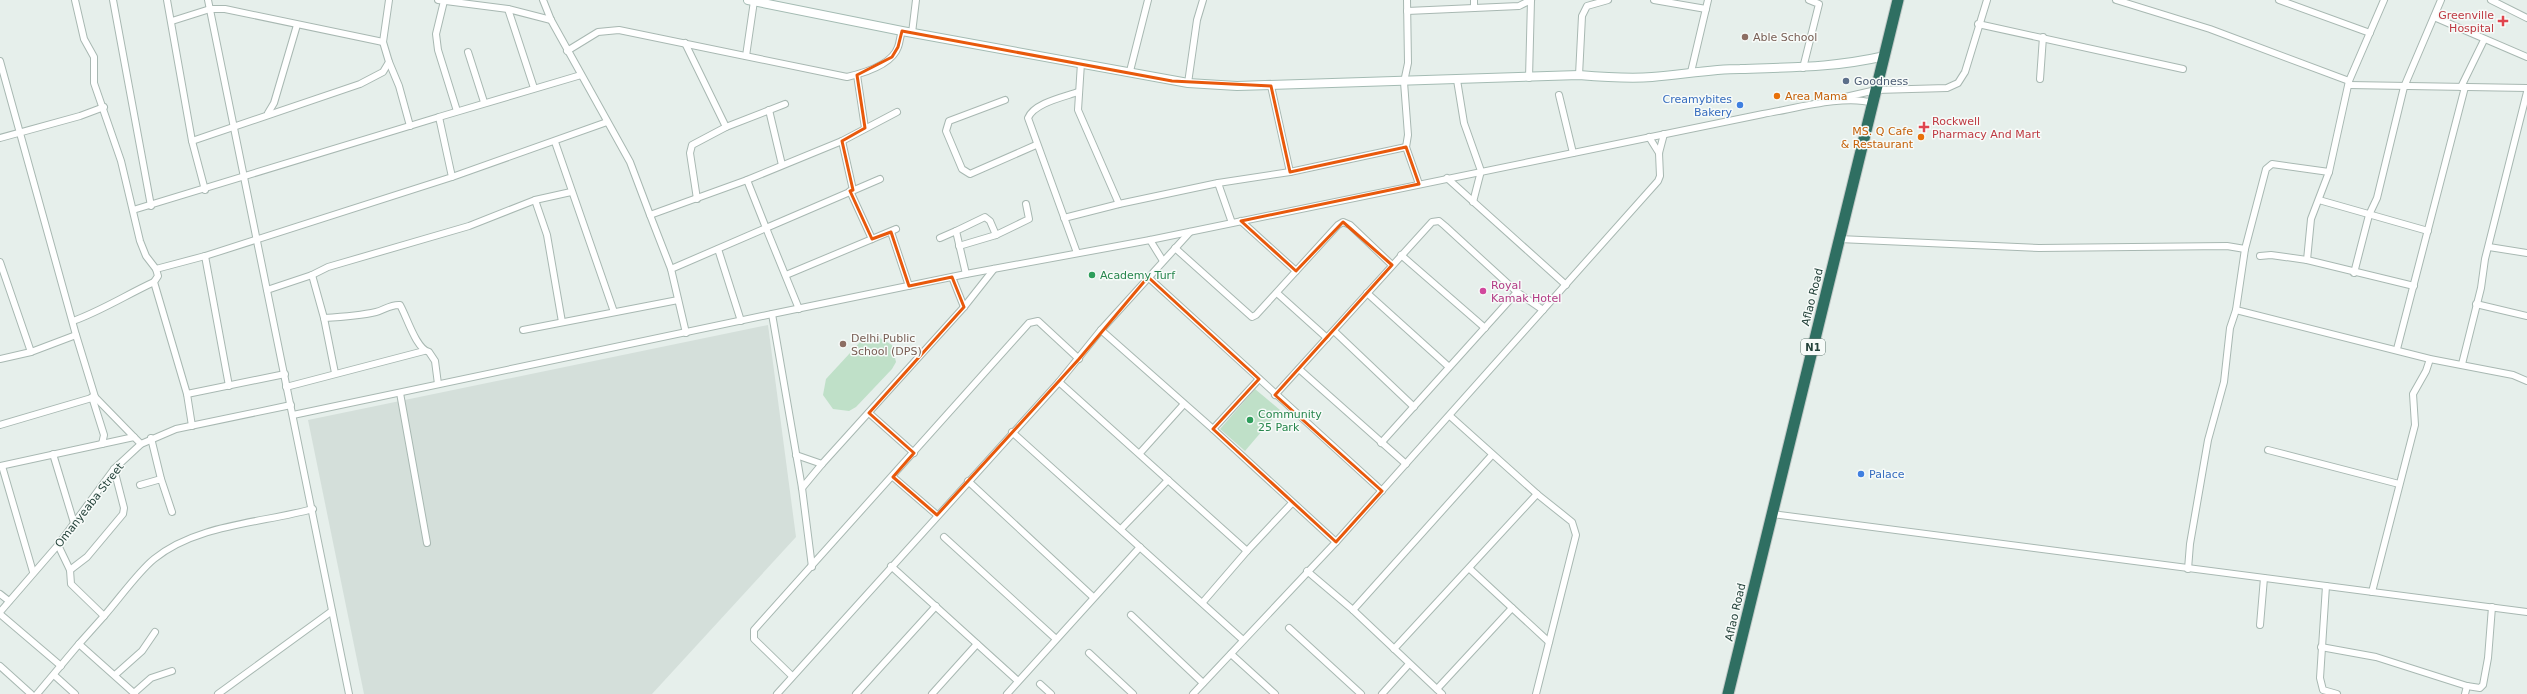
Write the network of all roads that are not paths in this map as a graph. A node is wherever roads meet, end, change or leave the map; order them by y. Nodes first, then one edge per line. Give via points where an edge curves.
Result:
1 (75, 0) edge
2 (113, 0) edge
3 (167, 0) edge
4 (208, 0) edge
5 (388, 0) edge
6 (441, 0) edge
7 (543, 0) edge
8 (916, 0) edge
9 (1147, 0) edge
10 (1203, 0) edge
11 (1407, 0) edge
12 (1474, 0) edge
13 (1531, 0) edge
14 (1608, 0) edge
15 (1654, 0) edge
16 (1708, 0) edge
17 (1809, 0) edge
18 (1898, 0) edge
19 (1987, 0) edge
20 (2116, 0) edge
21 (2279, 0) edge
22 (2384, 0) edge
23 (2441, 0) edge
24 (2491, 0) edge
25 (751, 1) edge
26 (1819, 2) edge
27 (2500, 2) edge
28 (1519, 6) junction
29 (1474, 8) junction
30 (210, 9) junction
31 (508, 9) junction
32 (1706, 9) junction
33 (1407, 11) junction
34 (1530, 12) junction
35 (2434, 17) junction
36 (2527, 18) edge
37 (551, 20) junction
38 (172, 21) junction
39 (1978, 24) junction
40 (297, 25) junction
41 (902, 31) junction
42 (2370, 32) junction
43 (912, 33) junction
44 (2043, 38) junction
45 (2484, 40) junction
46 (383, 42) junction
47 (686, 43) junction
48 (568, 51) junction
49 (468, 52) dead end
50 (746, 56) junction
51 (1885, 56) junction
52 (2527, 57) edge
53 (0, 61) edge
54 (390, 62) junction
55 (1081, 63) junction
56 (1803, 68) junction
57 (2184, 69) dead end
58 (1130, 71) junction
59 (1691, 72) junction
60 (581, 75) junction
61 (857, 75) junction
62 (1579, 76) junction
63 (1529, 78) junction
64 (3, 79) edge
65 (2040, 79) dead end
66 (1457, 80) junction
67 (1404, 82) junction
68 (1188, 83) junction
69 (2349, 83) junction
70 (1271, 86) junction
71 (2404, 86) junction
72 (2463, 87) junction
73 (534, 88) junction
74 (2527, 88) edge
75 (1078, 92) junction
76 (2527, 92) edge
77 (1559, 95) dead end
78 (1863, 96) junction
79 (1875, 96) junction
80 (1005, 100) dead end
81 (484, 102) junction
82 (785, 104) dead end
83 (104, 107) junction
84 (769, 110) junction
85 (457, 111) junction
86 (897, 112) dead end
87 (268, 114) junction
88 (439, 117) junction
89 (607, 122) junction
90 (235, 126) junction
91 (410, 126) junction
92 (726, 127) junction
93 (865, 128) junction
94 (19, 131) junction
95 (1664, 134) junction
96 (1649, 137) junction
97 (0, 138) edge
98 (192, 141) junction
99 (842, 141) junction
100 (555, 142) junction
101 (1036, 145) junction
102 (1406, 147) junction
103 (1573, 152) junction
104 (1659, 153) junction
105 (782, 165) junction
106 (1481, 171) junction
107 (1290, 172) junction
108 (2329, 172) junction
109 (452, 177) junction
110 (246, 178) junction
111 (1447, 178) junction
112 (880, 179) dead end
113 (747, 180) junction
114 (1218, 183) junction
115 (1418, 184) junction
116 (205, 190) junction
117 (852, 190) junction
118 (571, 192) junction
119 (697, 199) junction
120 (535, 200) junction
121 (2319, 200) junction
122 (1473, 202) junction
123 (1026, 204) dead end
124 (1118, 204) junction
125 (151, 206) junction
126 (133, 210) junction
127 (650, 215) junction
128 (2369, 215) junction
129 (1064, 218) junction
130 (1241, 221) junction
131 (1232, 223) junction
132 (766, 228) junction
133 (956, 231) junction
134 (1191, 231) junction
135 (2428, 231) junction
136 (996, 234) junction
137 (940, 238) dead end
138 (872, 239) junction
139 (1840, 239) junction
140 (257, 240) junction
141 (1150, 240) junction
142 (959, 246) junction
143 (2489, 247) junction
144 (1175, 248) junction
145 (718, 249) junction
146 (2245, 249) junction
147 (2527, 253) edge
148 (1076, 254) junction
149 (1401, 255) junction
150 (205, 256) junction
151 (2260, 256) dead end
152 (2307, 260) junction
153 (1163, 261) junction
154 (0, 262) edge
155 (1392, 265) junction
156 (156, 269) junction
157 (994, 269) junction
158 (671, 270) junction
159 (1296, 271) junction
160 (2354, 273) junction
161 (966, 274) junction
162 (312, 275) junction
163 (786, 275) junction
164 (952, 277) junction
165 (1148, 277) junction
166 (154, 282) junction
167 (1566, 285) junction
168 (909, 286) junction
169 (2414, 286) junction
170 (267, 290) junction
171 (1517, 292) junction
172 (1277, 293) junction
173 (1367, 293) junction
174 (678, 300) junction
175 (2476, 304) junction
176 (964, 307) junction
177 (799, 309) junction
178 (1543, 310) junction
179 (2236, 310) junction
180 (614, 312) junction
181 (772, 314) junction
182 (2527, 316) edge
183 (324, 318) junction
184 (73, 321) junction
185 (741, 321) junction
186 (562, 322) junction
187 (1485, 328) junction
188 (523, 330) dead end
189 (1101, 330) junction
190 (1334, 331) junction
191 (686, 333) junction
192 (76, 335) junction
193 (1327, 338) junction
194 (2397, 349) junction
195 (424, 351) junction
196 (31, 352) junction
197 (0, 359) edge
198 (1079, 359) junction
199 (2430, 359) junction
200 (2462, 364) junction
201 (1449, 367) junction
202 (1299, 369) junction
203 (335, 373) junction
204 (285, 374) junction
205 (1259, 379) junction
206 (2527, 381) edge
207 (1059, 382) junction
208 (438, 384) junction
209 (230, 386) junction
210 (286, 387) junction
211 (400, 393) junction
212 (187, 394) junction
213 (1275, 395) junction
214 (93, 397) junction
215 (1184, 404) junction
216 (290, 405) junction
217 (1414, 407) junction
218 (869, 413) junction
219 (293, 415) junction
220 (1450, 416) junction
221 (0, 425) edge
222 (192, 426) junction
223 (1213, 429) junction
224 (1012, 432) junction
225 (134, 438) junction
226 (151, 438) junction
227 (1381, 443) junction
228 (102, 444) junction
229 (141, 444) junction
230 (2268, 450) dead end
231 (914, 453) junction
232 (1140, 453) junction
233 (53, 454) junction
234 (1492, 454) junction
235 (796, 455) junction
236 (822, 464) junction
237 (1406, 464) junction
238 (1, 466) edge
239 (114, 469) junction
240 (893, 477) junction
241 (161, 479) junction
242 (1168, 480) junction
243 (968, 481) junction
244 (2399, 484) junction
245 (140, 485) dead end
246 (802, 488) junction
247 (1382, 491) junction
248 (1537, 494) junction
249 (1292, 503) junction
250 (313, 509) junction
251 (172, 512) dead end
252 (1772, 514) junction
253 (937, 515) junction
254 (74, 523) junction
255 (1121, 529) junction
256 (944, 537) dead end
257 (1336, 542) junction
258 (427, 543) dead end
259 (58, 545) junction
260 (1140, 547) junction
261 (1247, 551) junction
262 (891, 566) junction
263 (812, 567) junction
264 (1470, 569) junction
265 (2188, 569) junction
266 (70, 570) junction
267 (1307, 571) junction
268 (33, 572) junction
269 (2264, 578) junction
270 (2326, 586) junction
271 (2372, 592) junction
272 (0, 594) edge
273 (1093, 597) junction
274 (9, 601) junction
275 (1202, 602) junction
276 (936, 606) junction
277 (1512, 608) junction
278 (2492, 608) junction
279 (1353, 610) junction
280 (332, 611) junction
281 (2527, 612) edge
282 (0, 613) edge
283 (1131, 615) dead end
284 (104, 616) junction
285 (2260, 625) dead end
286 (1289, 628) dead end
287 (155, 632) dead end
288 (1056, 639) junction
289 (1243, 640) junction
290 (1549, 642) junction
291 (79, 644) junction
292 (978, 644) junction
293 (2321, 647) junction
294 (1394, 649) junction
295 (1089, 653) dead end
296 (1231, 654) junction
297 (1409, 664) junction
298 (0, 666) edge
299 (61, 666) junction
300 (172, 670) dead end
301 (54, 675) junction
302 (115, 675) junction
303 (792, 676) junction
304 (1018, 681) junction
305 (1203, 683) junction
306 (1040, 684) dead end
307 (2467, 686) junction
308 (1440, 692) edge
309 (134, 693) edge
310 (31, 694) edge
311 (37, 694) edge
312 (75, 694) edge
313 (218, 694) edge
314 (349, 694) edge
315 (777, 694) edge
316 (856, 694) edge
317 (932, 694) edge
318 (1007, 694) edge
319 (1051, 694) edge
320 (1133, 694) edge
321 (1193, 694) edge
322 (1274, 694) edge
323 (1361, 694) edge
324 (1382, 694) edge
325 (1536, 694) edge
326 (1728, 694) edge
327 (2337, 694) edge
328 (2465, 694) edge

1 - 83 street via 84,39 94,57 94,83
2 - 125 street
3 - 38 street
4 - 30 street
5 - 46 street
6 - 31 street
6 - 85 street via 436,34 438,50
7 - 37 street
8 - 43 street
9 - 58 street
10 - 68 street via 1197,20
11 - 33 street
12 - 29 street
13 - 28 street
13 - 34 street
14 - 62 street via 1587,6 1582,16
15 - 32 street
16 - 32 street
17 - 26 street
18 - 51 highway, Aflao Road / N1
19 - 39 street
20 - 69 street via 2210,29
21 - 42 street
22 - 42 street
23 - 35 street
24 - 27 street
25 - 41 street
25 - 50 street
26 - 56 street
27 - 36 street
28 - 29 street
28 - 34 street
29 - 33 street
30 - 38 street
30 - 40 street via 225,9
30 - 90 street
31 - 37 street
31 - 73 street
32 - 59 street
33 - 67 street via 1408,62
34 - 63 street
35 - 45 street
35 - 71 street
37 - 48 street
38 - 98 street
39 - 44 street
39 - 79 street via 1965,72 1958,83 1947,88
40 - 46 street
40 - 87 street via 274,103
41 - 43 street
41 - 61 street via 898,47 892,57 883,64
42 - 69 street
43 - 55 street
44 - 57 street
44 - 65 street
45 - 52 street
45 - 72 street
46 - 54 street
47 - 48 street via 619,30 606,30 598,32
47 - 50 street
47 - 92 street
48 - 60 street
49 - 81 street
50 - 61 street via 847,77
51 - 56 street via 1848,64
51 - 79 highway, Aflao Road / N1
53 - 64 street
54 - 87 street via 383,72 360,84
54 - 91 street
55 - 58 street
55 - 75 street
56 - 59 street
58 - 68 street
59 - 62 street via 1619,78
60 - 73 street
60 - 89 street
61 - 93 street
62 - 63 street
63 - 66 street
64 - 94 street
66 - 67 street
66 - 106 street via 1464,123
67 - 70 street
67 - 102 street via 1408,135
68 - 70 street
69 - 71 street
69 - 108 street
70 - 107 street
71 - 72 street
71 - 128 street via 2377,198
72 - 74 street
72 - 135 street
73 - 81 street
75 - 101 street via 1044,105 1029,115
75 - 124 street via 1078,110
76 - 143 street
77 - 103 street
78 - 79 street
78 - 79 street
78 - 95 street
79 - 139 highway, Aflao Road / N1
80 - 101 street via 949,122 946,126 962,169 970,174
81 - 85 street
82 - 84 street
83 - 94 street via 80,116
83 - 126 street
84 - 92 street
84 - 105 street
85 - 88 street
86 - 93 street
87 - 90 street
88 - 91 street
88 - 109 street
89 - 100 street
89 - 127 street via 630,162
90 - 98 street
90 - 110 street
91 - 110 street
92 - 119 street via 692,145
93 - 99 street
94 - 97 street
94 - 184 street
95 - 96 street
95 - 104 street
96 - 103 street
96 - 104 street
98 - 116 street
99 - 105 street
99 - 117 street
100 - 109 street
100 - 118 street
101 - 129 street
102 - 107 street
102 - 115 street
103 - 106 street
104 - 167 street via 1658,181
105 - 113 street
106 - 111 street
106 - 122 street
107 - 114 street
108 - 121 street
108 - 146 street via 2282,165 2268,166
109 - 140 street
110 - 116 street
110 - 140 street
111 - 115 street
111 - 122 street
112 - 117 street
113 - 119 street
113 - 132 street
114 - 124 street
114 - 131 street
115 - 130 street
116 - 125 street
117 - 132 street
117 - 138 street
118 - 120 street
118 - 180 street
119 - 127 street
120 - 162 street via 469,226 328,267
120 - 186 street via 547,235
121 - 128 street
121 - 152 street via 2312,218
122 - 167 street
123 - 136 street via 1029,219
124 - 129 street
125 - 126 street
126 - 156 street via 142,248
127 - 158 street
128 - 135 street
128 - 160 street
129 - 148 street
130 - 131 street
130 - 159 street
131 - 134 street
132 - 145 street
132 - 163 street
133 - 136 street via 985,217 990,221
133 - 137 street
133 - 142 street
134 - 141 street
134 - 144 street
135 - 169 street
136 - 142 street
138 - 163 street
138 - 168 street via 894,230
139 - 146 street via 2039,248 2227,246
139 - 252 highway, Aflao Road / N1
140 - 150 street
140 - 170 street
141 - 148 street
141 - 153 street
142 - 161 street
143 - 147 street
143 - 175 street
144 - 153 street
144 - 172 street via 1249,316 1256,316
145 - 158 street
145 - 185 street
146 - 179 street
148 - 157 street
149 - 155 street
149 - 171 street via 1432,222 1439,221
149 - 187 street
150 - 156 street
150 - 209 street
151 - 152 street
152 - 160 street
153 - 165 street
154 - 196 street
155 - 159 street via 1350,225 1343,222
155 - 173 street
156 - 166 street via 158,276
157 - 161 street
157 - 176 street
158 - 174 street
159 - 172 street
160 - 169 street
161 - 164 street
162 - 170 street
162 - 183 street
163 - 177 street
164 - 168 street
164 - 176 street
165 - 189 street
165 - 205 street
166 - 184 street via 97,312
166 - 212 street
167 - 178 street
168 - 177 street
169 - 194 street
170 - 204 street
171 - 178 street
171 - 187 street
172 - 193 street
173 - 190 street
173 - 201 street
174 - 180 street
174 - 191 street
175 - 182 street
175 - 200 street
176 - 218 street
177 - 181 street
178 - 220 street
179 - 194 street
179 - 265 street via 2230,328 2224,382 2208,440
180 - 186 street
181 - 185 street
181 - 235 street
183 - 195 street via 353,316 378,311 395,304 400,305
183 - 203 street
184 - 192 street
185 - 191 street
186 - 188 street
187 - 201 street
189 - 198 street
189 - 215 street
190 - 193 street
190 - 217 street
191 - 208 street
192 - 196 street
192 - 214 street
193 - 202 street
194 - 199 street
195 - 203 street
195 - 208 street via 429,352 435,361
196 - 197 street
198 - 207 street
198 - 231 street via 1038,321 1030,323
199 - 200 street
199 - 244 street via 2426,372 2413,394 2415,425
200 - 206 street via 2513,375
201 - 217 street
202 - 213 street
202 - 227 street
203 - 210 street
204 - 209 street
204 - 210 street
205 - 213 street
205 - 223 street
207 - 224 street
207 - 232 street
208 - 211 street
209 - 212 street
210 - 216 street
211 - 219 street
211 - 258 street
212 - 222 street
213 - 247 street
214 - 221 street
214 - 225 street
214 - 228 street via 104,435
215 - 223 street
215 - 232 street
216 - 219 street
216 - 222 street, Omanyeaba Street
217 - 227 street
218 - 231 street
218 - 236 street
219 - 250 street
220 - 234 street
220 - 237 street
222 - 226 street, Omanyeaba Street
223 - 249 street
224 - 243 street
224 - 255 street
225 - 228 street
225 - 229 street
226 - 229 street, Omanyeaba Street
226 - 241 street
227 - 237 street
228 - 233 street
229 - 239 street, Omanyeaba Street
230 - 244 street
231 - 240 street
232 - 242 street
233 - 238 street
233 - 254 street
234 - 248 street
234 - 279 street
235 - 236 street
235 - 246 street
236 - 246 street
237 - 247 street
238 - 268 street
239 - 254 street, Omanyeaba Street
239 - 266 street via 124,514 87,557
240 - 253 street
240 - 263 street
241 - 245 street
241 - 251 street
242 - 255 street
242 - 261 street
243 - 253 street
243 - 273 street
244 - 271 street
246 - 263 street
247 - 257 street
248 - 264 street
248 - 290 street via 1572,522 1576,531
249 - 257 street
249 - 261 street
250 - 280 street
250 - 284 street via 222,528 170,550 149,563
252 - 265 street
252 - 326 highway, Aflao Road / N1
253 - 262 street
254 - 259 street, Omanyeaba Street
255 - 260 street
256 - 288 street
257 - 267 street
259 - 266 street
259 - 268 street, Omanyeaba Street
260 - 273 street
260 - 275 street
261 - 275 street
262 - 276 street
262 - 303 street
263 - 303 street via 752,634
264 - 277 street
264 - 294 street
265 - 269 street
266 - 284 street via 71,584
267 - 279 street
267 - 289 street
268 - 274 street, Omanyeaba Street
269 - 270 street
269 - 285 street
270 - 271 street
270 - 293 street
271 - 278 street
272 - 274 street
273 - 288 street
274 - 282 street, Omanyeaba Street
275 - 289 street
276 - 292 street
276 - 316 street
277 - 290 street
277 - 308 street
278 - 281 street
278 - 307 street via 2483,685 2480,688
279 - 294 street
280 - 313 street
280 - 314 street
282 - 299 street
283 - 305 street
284 - 291 street
286 - 323 street
287 - 302 street via 142,651
288 - 304 street
289 - 296 street
290 - 325 street
291 - 299 street
291 - 302 street
292 - 304 street
292 - 317 street
293 - 307 street via 2376,657
293 - 327 street via 2319,668 2323,690
294 - 297 street
295 - 320 street
296 - 305 street
296 - 322 street
297 - 308 street
297 - 324 street
298 - 310 street
299 - 301 street
300 - 309 street via 151,678
301 - 311 street
301 - 312 street
302 - 309 street
303 - 315 street
304 - 318 street
305 - 321 street
306 - 319 street
307 - 328 street

